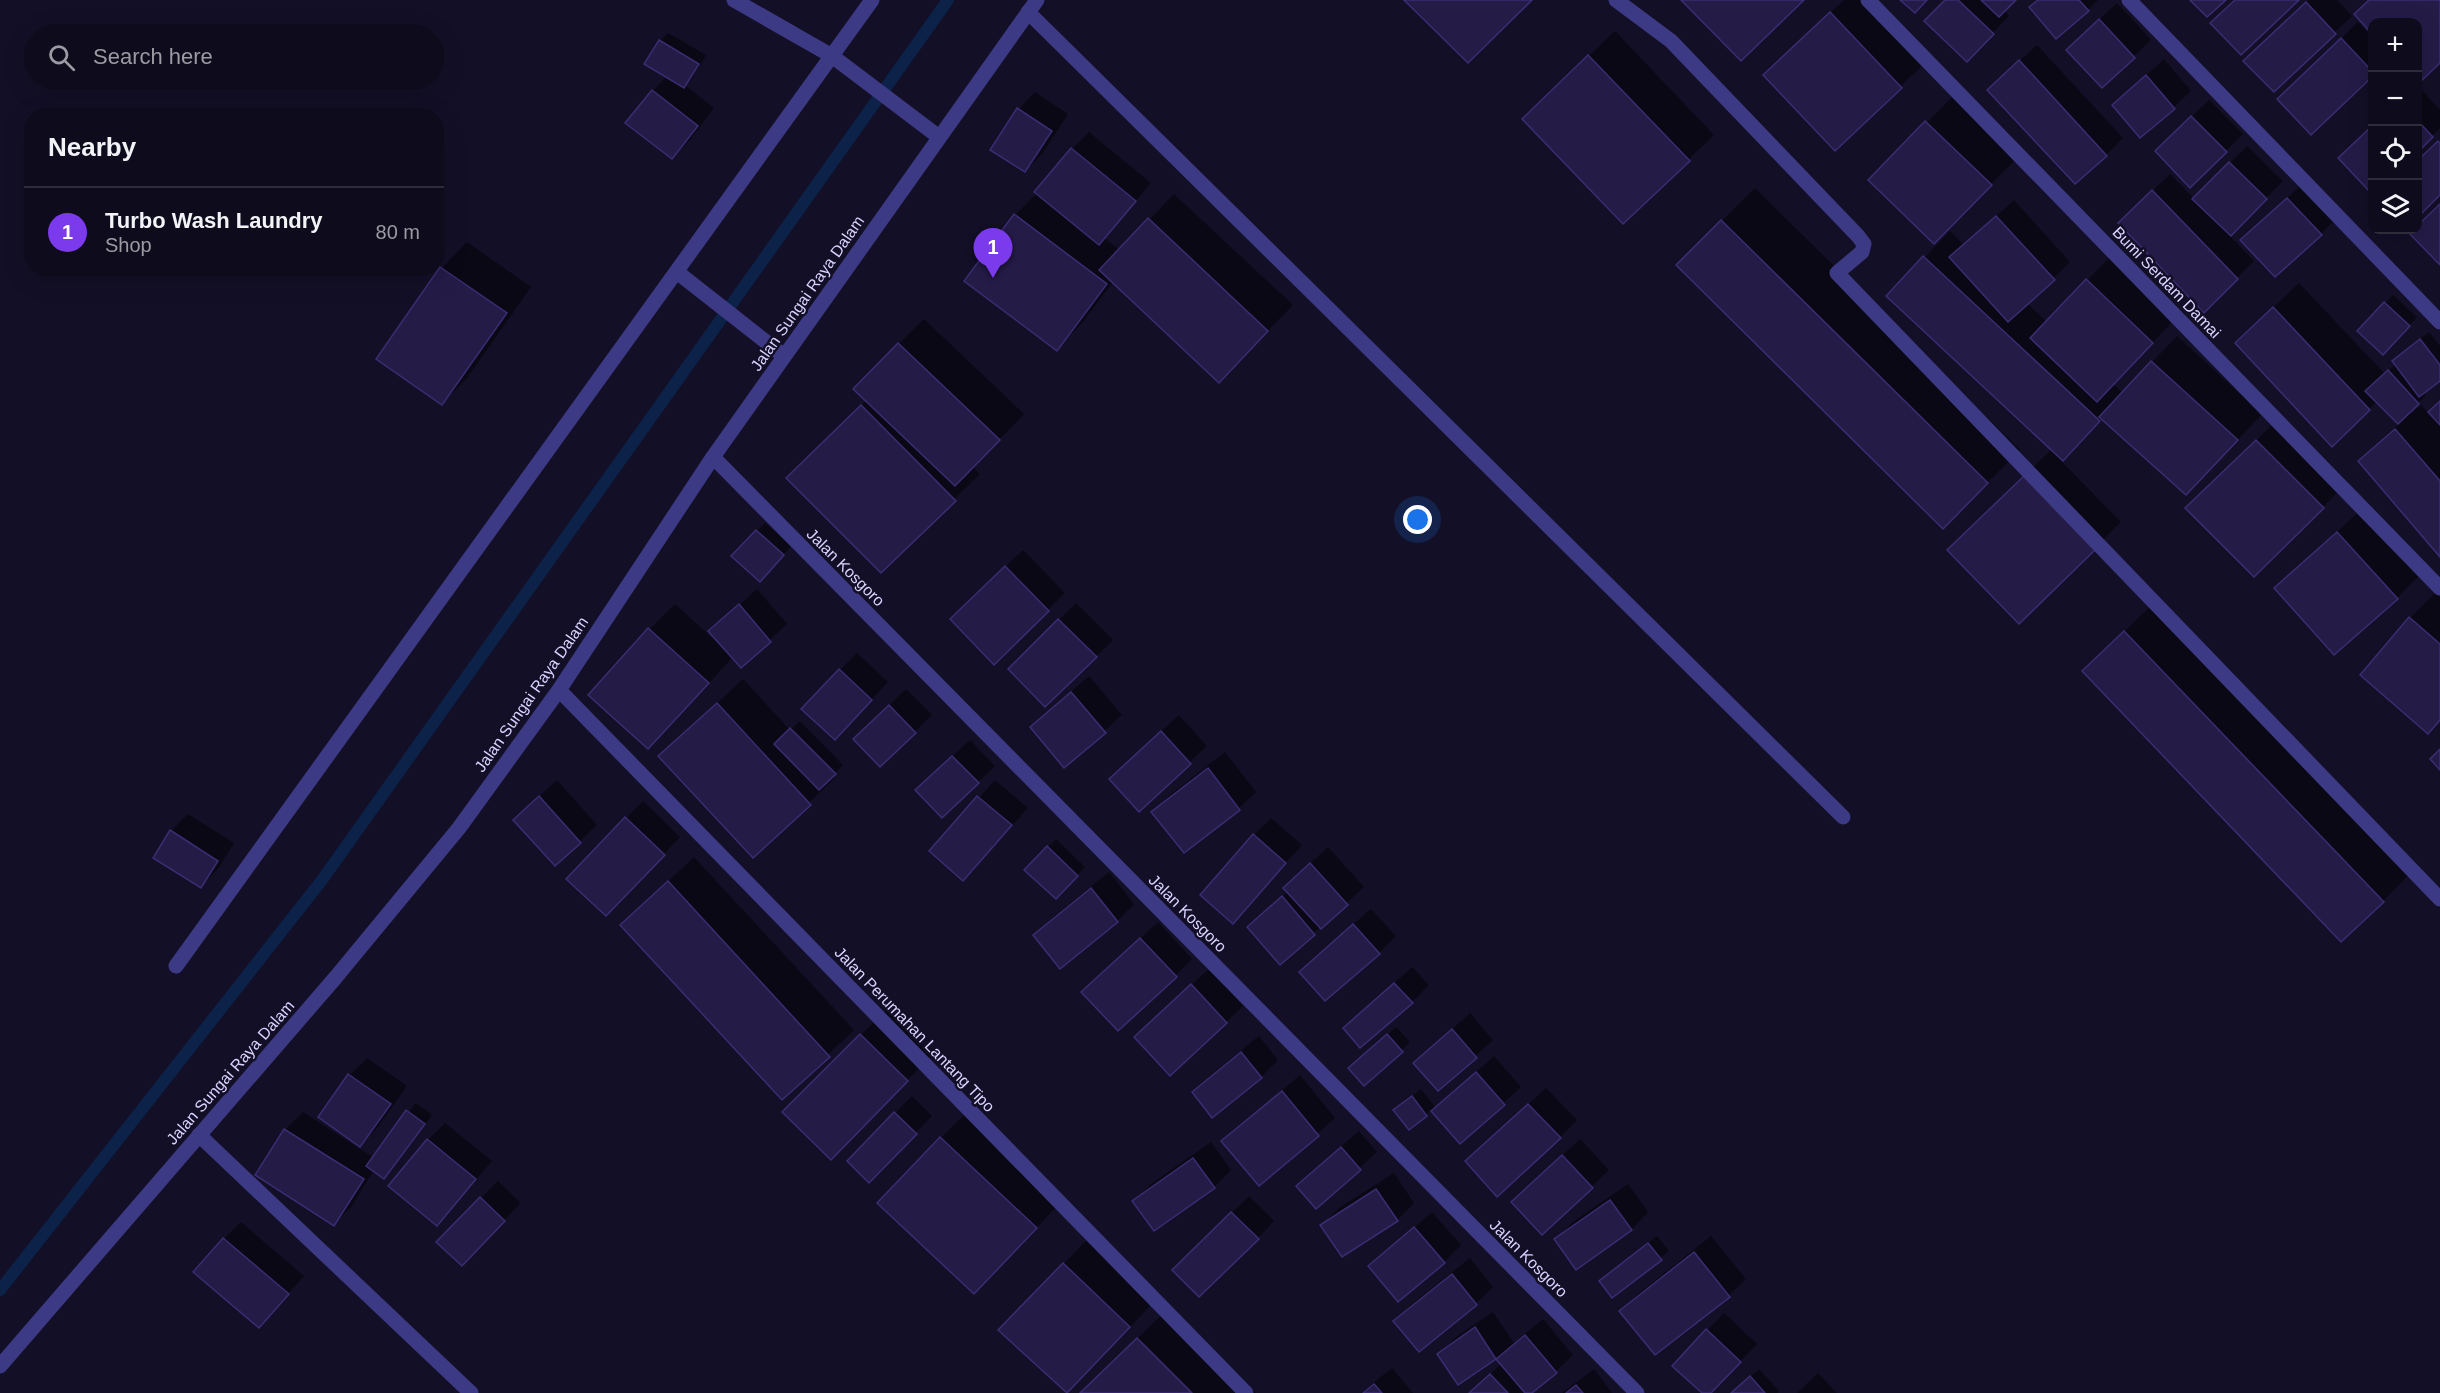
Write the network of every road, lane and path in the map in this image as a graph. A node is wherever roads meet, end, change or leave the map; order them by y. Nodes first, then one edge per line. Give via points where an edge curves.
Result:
1 (734, 0) edge
2 (872, 0) edge
3 (1616, 0) edge
4 (1868, 0) edge
5 (2129, 0) edge
6 (1033, 6) edge
7 (832, 56) junction
8 (939, 137) junction
9 (683, 276) junction
10 (2440, 322) edge
11 (784, 356) junction
12 (713, 458) junction
13 (2440, 588) edge
14 (559, 690) junction
15 (1843, 817) dead end
16 (2440, 899) edge
17 (176, 966) dead end
18 (199, 1135) junction
19 (0, 1366) edge
20 (471, 1393) edge
21 (1246, 1393) edge
22 (1637, 1393) edge

1 - 7 street
2 - 7 street
3 - 16 street via 1671,41 1858,236 1864,244 1862,252 1837,273
4 - 13 street, Bumi Serdam Damai
5 - 10 street
6 - 8 street, Jalan Sungai Raya Dalam
6 - 15 street
7 - 8 street
7 - 9 street
8 - 11 street, Jalan Sungai Raya Dalam
9 - 11 street
9 - 17 street
11 - 12 street, Jalan Sungai Raya Dalam
12 - 14 street, Jalan Sungai Raya Dalam
12 - 22 street, Jalan Kosgoro
14 - 18 street, Jalan Sungai Raya Dalam via 459,828 336,978
14 - 21 street, Jalan Perumahan Lantang Tipo
18 - 19 street, Jalan Sungai Raya Dalam
18 - 20 street

